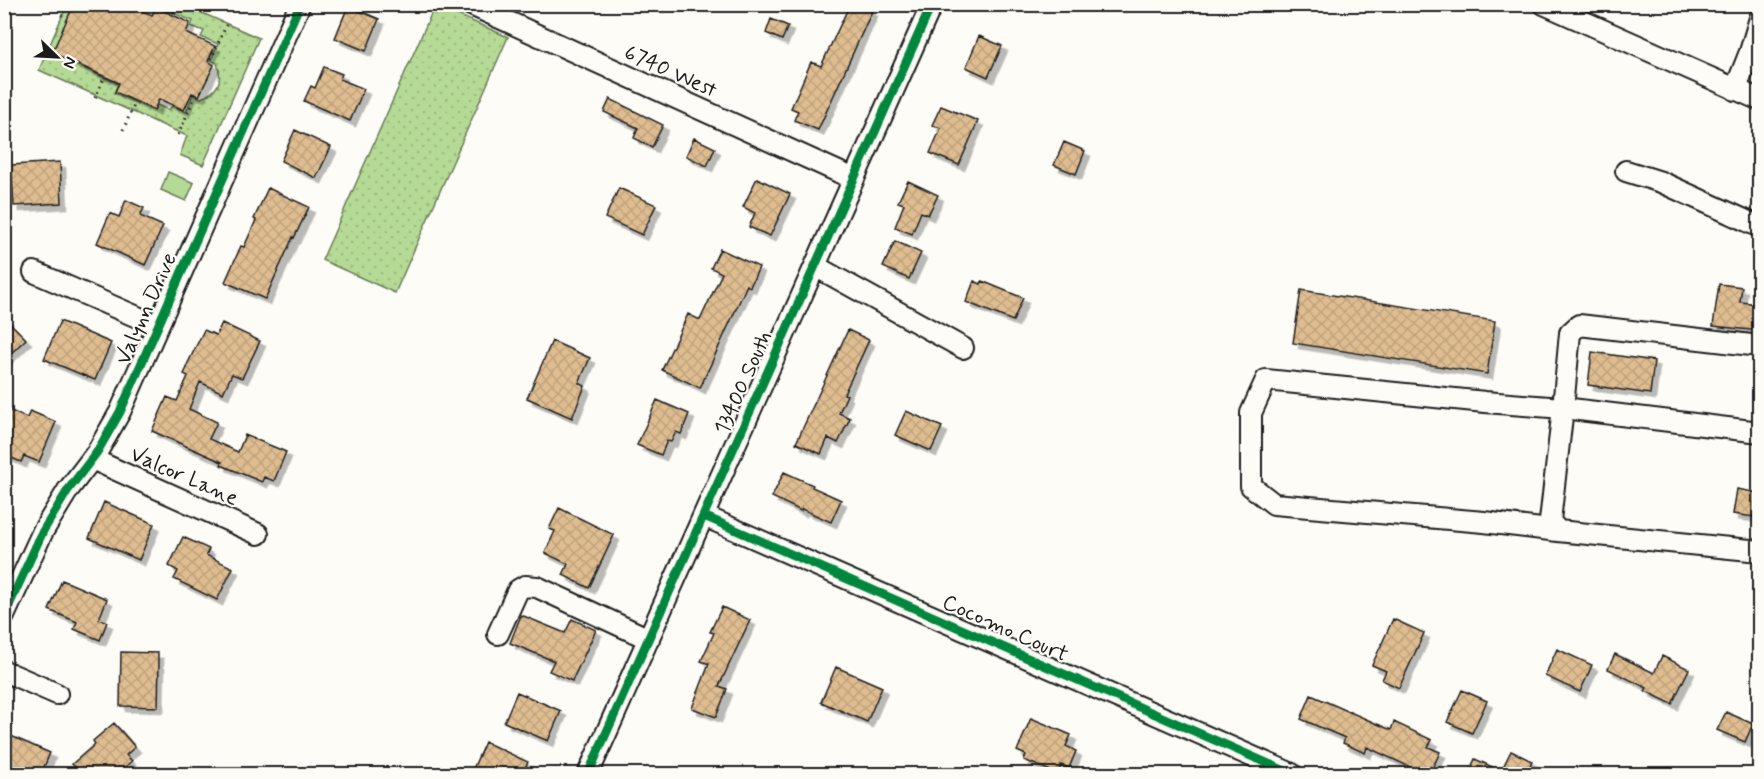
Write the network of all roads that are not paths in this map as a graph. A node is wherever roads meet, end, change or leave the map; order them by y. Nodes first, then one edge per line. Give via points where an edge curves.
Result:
1 (300, 4) edge
2 (469, 4) edge
3 (932, 4) edge
4 (1544, 4) edge
5 (1760, 18) edge
6 (1736, 90) junction
7 (1760, 100) edge
8 (1626, 171) dead end
9 (854, 179) junction
10 (1760, 227) edge
11 (815, 266) junction
12 (34, 272) dead end
13 (158, 326) junction
14 (1760, 346) edge
15 (963, 348) dead end
16 (1563, 408) junction
17 (1760, 432) edge
18 (92, 459) junction
19 (704, 516) junction
20 (1558, 531) junction
21 (258, 534) dead end
22 (1760, 551) edge
23 (4, 616) edge
24 (498, 634) dead end
25 (649, 639) junction
26 (4, 671) edge
27 (57, 694) dead end
28 (588, 774) edge
29 (1292, 774) edge

1 - 13 street, Valynn Drive
2 - 9 street, 6740 West
3 - 9 street, 13400 South
4 - 6 street
5 - 6 street
6 - 7 street
8 - 10 street via 1661,182
9 - 11 street, 13400 South
11 - 15 street
11 - 19 street, 13400 South
12 - 13 street
13 - 18 street, Valynn Drive via 120,412
14 - 16 street via 1579,325 1570,333
16 - 17 street
16 - 20 street via 1550,521
16 - 20 street via 1266,380 1251,413 1251,486 1274,504
18 - 21 street, Valcor Lane
18 - 23 street, Valynn Drive via 43,531
19 - 25 street, 13400 South
19 - 29 street, Cocomo Court
20 - 22 street
24 - 25 street via 518,590 525,586 537,587
25 - 28 street, 13400 South
26 - 27 street

